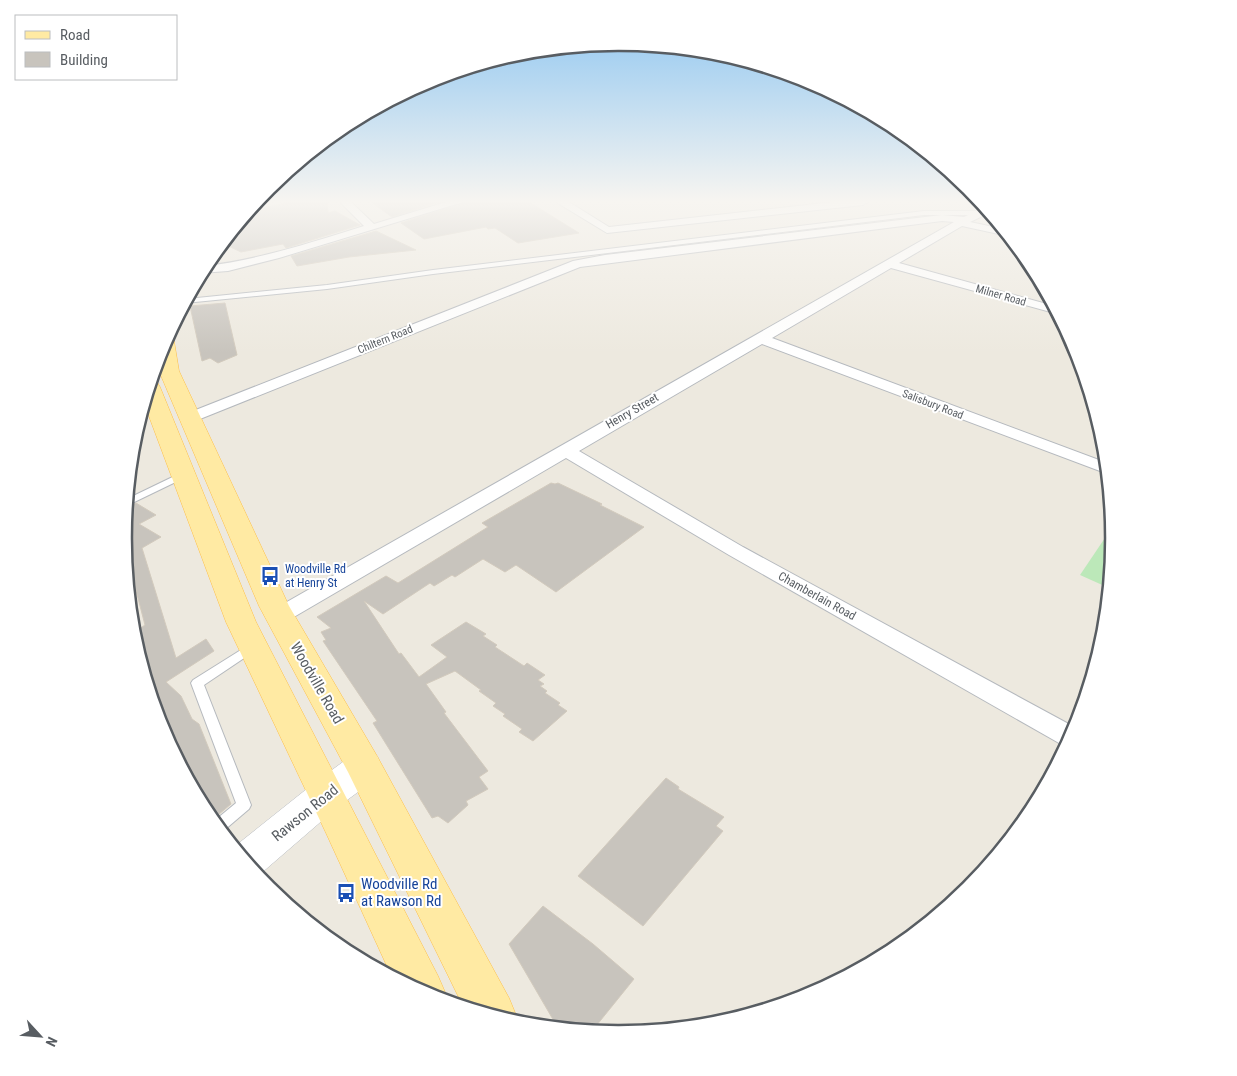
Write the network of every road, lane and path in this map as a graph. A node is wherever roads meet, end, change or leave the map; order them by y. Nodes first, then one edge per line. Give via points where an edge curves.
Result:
1 (287, 252) edge
2 (598, 252) edge
3 (669, 252) edge
4 (910, 252) edge
5 (889, 264) junction
6 (214, 269) edge
7 (194, 300) edge
8 (1047, 307) edge
9 (759, 338) junction
10 (167, 358) edge
11 (153, 397) edge
12 (189, 418) junction
13 (564, 450) junction
14 (1100, 466) edge
15 (183, 475) junction
16 (134, 499) edge
17 (279, 616) junction
18 (254, 646) junction
19 (1064, 734) edge
20 (364, 767) junction
21 (326, 795) junction
22 (223, 821) edge
23 (252, 857) edge
24 (417, 981) edge
25 (488, 1006) edge

1 - 6 street
2 - 7 lane via 327,287
3 - 12 street, Chiltern Road via 570,266
4 - 5 street, Henry Street
5 - 8 street, Milner Road
5 - 9 street, Henry Street
9 - 13 street, Henry Street
9 - 14 street, Salisbury Road
10 - 12 main road, Woodville Road
11 - 15 main road
12 - 17 main road, Woodville Road
13 - 17 street, Henry Street
13 - 19 street, Chamberlain Road
15 - 16 lane
15 - 18 main road via 241,622
17 - 20 main road, Woodville Road
18 - 21 main road
18 - 22 lane via 197,683 244,805
20 - 21 main road, Rawson Road
20 - 25 main road, Woodville Road
21 - 23 main road, Rawson Road
21 - 24 main road

